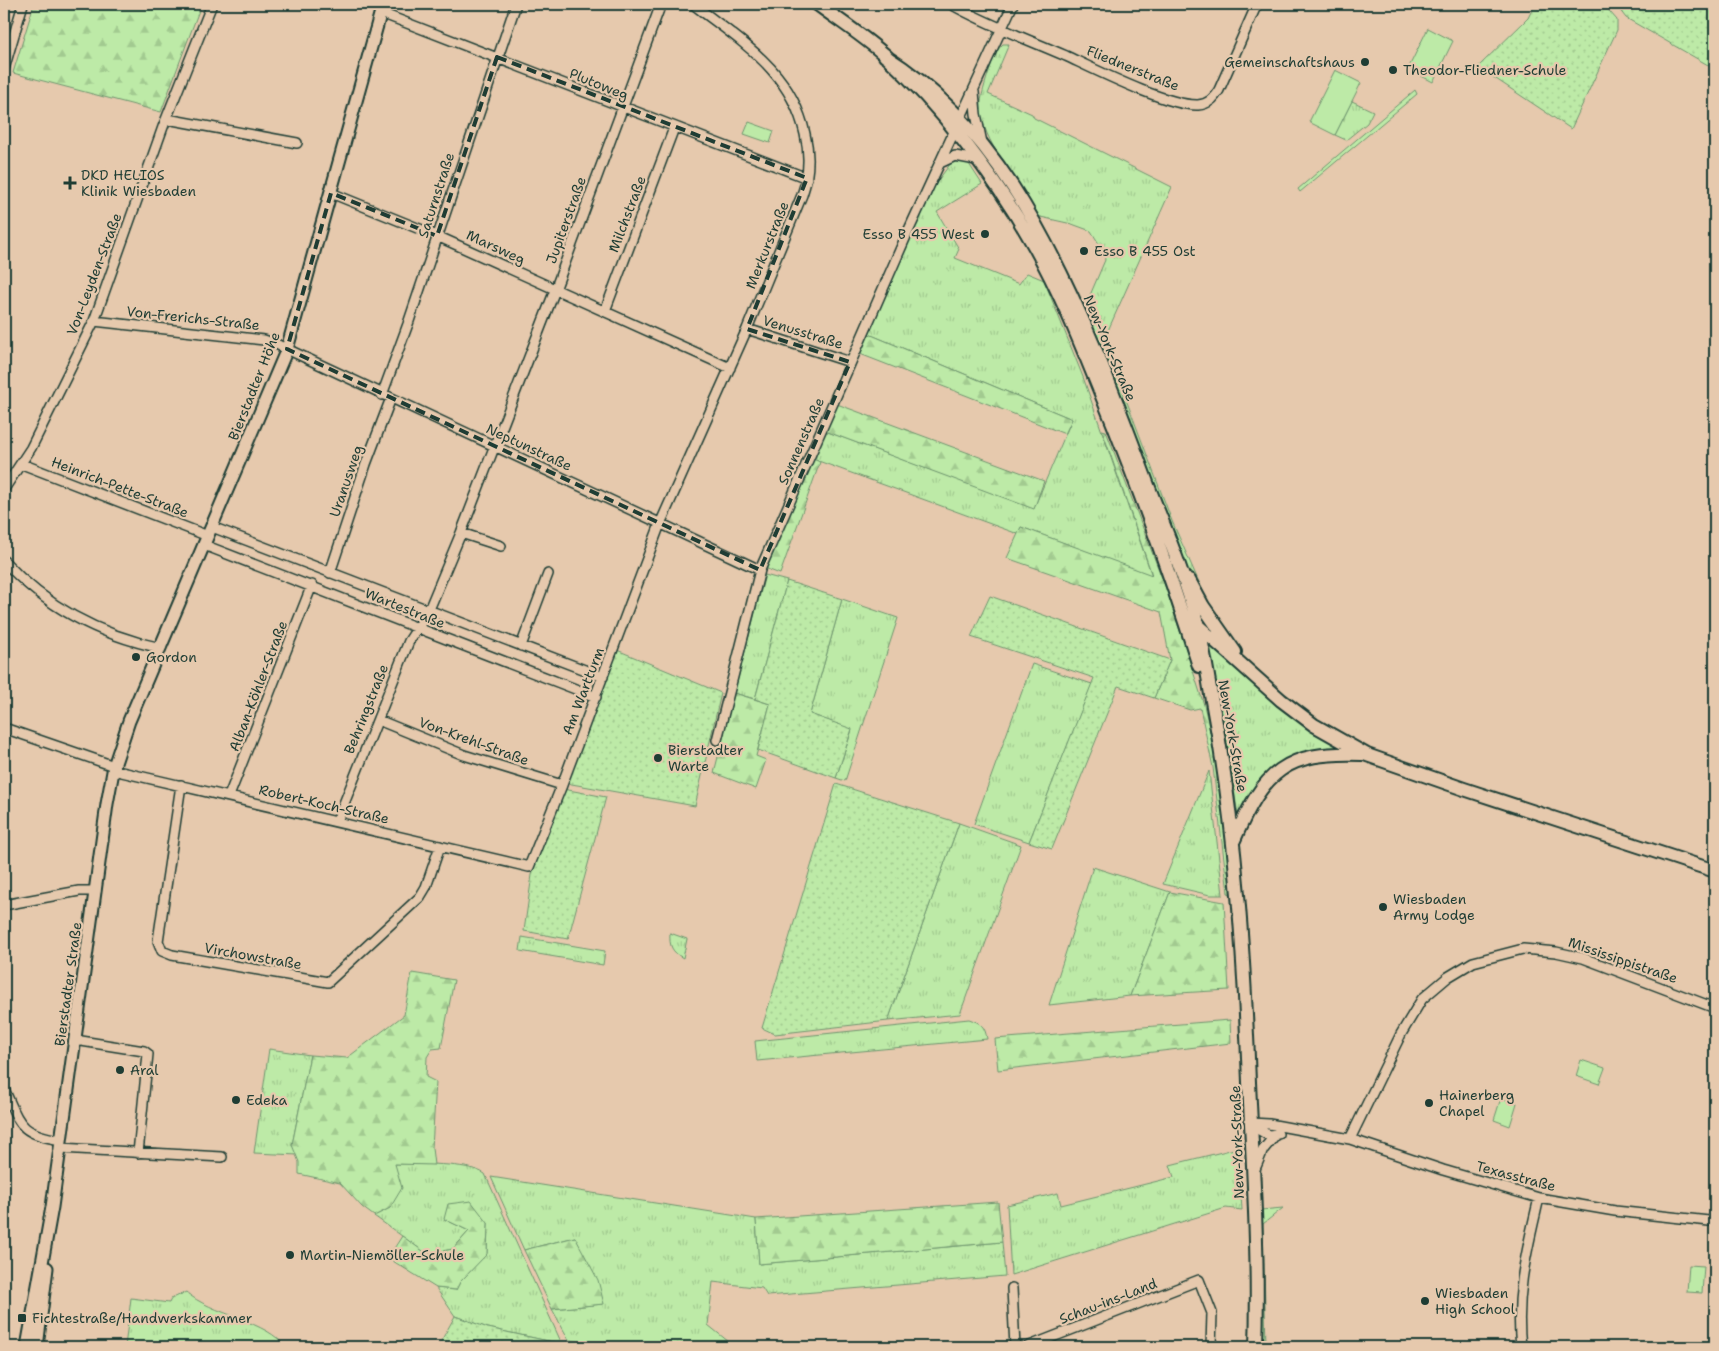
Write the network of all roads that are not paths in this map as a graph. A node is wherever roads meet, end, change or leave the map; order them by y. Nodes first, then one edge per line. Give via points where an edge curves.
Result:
1 (23, 4) edge
2 (212, 4) edge
3 (516, 4) edge
4 (661, 4) edge
5 (693, 4) edge
6 (817, 4) edge
7 (951, 4) edge
8 (1013, 4) edge
9 (1257, 4) edge
10 (382, 8) edge
11 (1002, 29) junction
12 (885, 56) junction
13 (497, 57) junction
14 (4, 69) edge
15 (974, 92) junction
16 (622, 108) junction
17 (166, 119) junction
18 (961, 119) junction
19 (674, 128) junction
20 (955, 132) junction
21 (297, 143) dead end
22 (982, 145) junction
23 (976, 160) junction
24 (940, 164) junction
25 (807, 178) junction
26 (331, 193) junction
27 (438, 236) junction
28 (555, 290) junction
29 (605, 311) junction
30 (94, 320) junction
31 (747, 329) junction
32 (287, 349) junction
33 (850, 362) junction
34 (730, 368) junction
35 (386, 396) junction
36 (494, 445) junction
37 (22, 464) junction
38 (4, 489) edge
39 (660, 524) junction
40 (461, 533) junction
41 (208, 536) junction
42 (501, 546) dead end
43 (1172, 547) junction
44 (4, 561) edge
45 (760, 570) junction
46 (330, 573) junction
47 (548, 574) dead end
48 (312, 585) junction
49 (1178, 601) junction
50 (428, 612) junction
51 (1198, 626) junction
52 (416, 627) junction
53 (521, 646) junction
54 (160, 648) junction
55 (1252, 673) junction
56 (603, 677) junction
57 (596, 697) junction
58 (378, 720) junction
59 (4, 728) edge
60 (1219, 736) junction
61 (717, 740) dead end
62 (1367, 755) junction
63 (114, 768) junction
64 (181, 785) junction
65 (562, 785) junction
66 (229, 796) junction
67 (337, 821) junction
68 (1234, 840) junction
69 (440, 846) junction
70 (529, 867) joint
71 (1715, 871) edge
72 (96, 891) junction
73 (4, 905) edge
74 (1715, 1008) edge
75 (75, 1040) junction
76 (4, 1089) edge
77 (1251, 1124) junction
78 (1291, 1130) junction
79 (1276, 1134) junction
80 (1350, 1139) junction
81 (60, 1144) junction
82 (138, 1153) junction
83 (222, 1157) dead end
84 (1253, 1176) junction
85 (1539, 1198) junction
86 (52, 1206) junction
87 (1715, 1218) edge
88 (1012, 1288) dead end
89 (27, 1347) edge
90 (37, 1347) edge
91 (1015, 1347) edge
92 (1027, 1347) edge
93 (1211, 1347) edge
94 (1256, 1347) edge
95 (1521, 1347) edge

1 - 14 street
2 - 17 street, Von-Leyden-Straße
3 - 13 street, Saturnstraße
4 - 16 street, Jupiterstraße
5 - 25 street, Merkurstraße via 760,56 789,91 801,115 807,145
6 - 12 main road
7 - 11 street, Fliednerstraße
8 - 11 street, Sonnenstraße
9 - 11 street, Fliednerstraße via 1219,90 1211,100 1198,105 1160,96
10 - 13 street, Plutoweg
10 - 26 main road, Bierstadter Höhe
11 - 15 street, Sonnenstraße
12 - 18 main road, New-York-Straße via 920,79
12 - 20 main road, New-York-Straße
13 - 16 street, Plutoweg
13 - 27 street, Saturnstraße
15 - 18 street, Sonnenstraße
15 - 22 street
16 - 19 street, Plutoweg
16 - 28 street, Jupiterstraße
17 - 21 street
17 - 30 street, Von-Leyden-Straße
18 - 20 street, Sonnenstraße
18 - 22 main road, New-York-Straße
19 - 25 street, Plutoweg
19 - 29 street, Milchstraße
20 - 23 main road, New-York-Straße
20 - 24 street, Sonnenstraße
22 - 43 main road, New-York-Straße via 1002,171 1052,255 1083,320
23 - 24 street via 956,156
23 - 49 main road, New-York-Straße via 1030,238 1065,307 1134,477
24 - 33 street, Sonnenstraße
25 - 31 street, Merkurstraße
26 - 27 street, Marsweg
26 - 32 main road, Bierstadter Höhe
27 - 28 street, Marsweg
27 - 35 street, Saturnstraße
28 - 29 street, Marsweg
28 - 36 street, Jupiterstraße
29 - 34 street, Marsweg
30 - 32 street, Von-Frerichs-Straße via 264,340
30 - 37 street, Von-Leyden-Straße
31 - 33 street, Venusstraße
31 - 34 street, Merkurstraße
32 - 35 street, Neptunstraße
32 - 41 main road, Bierstadter Höhe
33 - 45 street, Sonnenstraße
34 - 39 street, Merkurstraße
35 - 36 street, Neptunstraße
35 - 46 street, Uranusweg
36 - 39 street, Neptunstraße
36 - 40 street, Jupiterstraße
37 - 38 street, Von-Leyden-Straße
37 - 41 street, Heinrich-Pette-Straße
39 - 45 street, Neptunstraße
39 - 56 street, Am Wartturm
40 - 42 street
40 - 50 street, Behringstraße
41 - 46 street, Wartestraße
41 - 48 street, Wartestraße
41 - 54 main road, Bierstadter Höhe
43 - 51 main road, New-York-Straße
43 - 55 main road via 1203,606
44 - 54 street via 32,588 71,616 114,636
45 - 61 street, Sonnenstraße
46 - 50 street, Wartestraße
47 - 53 street
48 - 52 street, Wartestraße
48 - 66 street, Alban-Köhler-Straße
49 - 51 main road
49 - 60 main road, New-York-Straße
50 - 52 street, Behringstraße
50 - 53 street, Wartestraße
51 - 55 main road
51 - 60 main road, New-York-Straße
52 - 57 street, Wartestraße
52 - 58 street, Behringstraße
53 - 56 street, Wartestraße
54 - 63 main road, Bierstadter Höhe via 121,740
55 - 62 main road via 1314,725
56 - 57 street, Am Wartturm
57 - 65 street, Am Wartturm
58 - 65 street, Von-Krehl-Straße via 464,754
58 - 67 street, Behringstraße
59 - 63 street, Robert-Koch-Straße
60 - 68 main road, New-York-Straße
62 - 68 main road via 1329,753 1288,765 1257,794
62 - 71 main road
63 - 64 street, Robert-Koch-Straße
63 - 72 main road, Bierstadter Straße
64 - 66 street, Robert-Koch-Straße
64 - 69 street, Virchowstraße via 158,941 162,951 172,955 328,982 420,897
65 - 70 street, Am Wartturm
66 - 67 street, Robert-Koch-Straße
67 - 69 street, Robert-Koch-Straße
68 - 77 main road, New-York-Straße via 1246,995
69 - 70 street, Robert-Koch-Straße
72 - 73 street
72 - 75 main road, Bierstadter Straße
74 - 80 street, Mississippistraße via 1582,958 1556,952 1522,949 1473,962 1448,977 1422,999 1401,1034
75 - 81 main road, Bierstadter Straße
75 - 82 street via 148,1054
76 - 81 street via 24,1128
77 - 78 street via 1269,1124
77 - 79 street via 1261,1132
77 - 84 main road, New-York-Straße
78 - 79 street
78 - 80 street, Texasstraße
79 - 84 street via 1260,1157
80 - 85 street, Texasstraße
81 - 82 street
81 - 86 main road, Bierstadter Straße
82 - 83 street
84 - 94 main road, New-York-Straße
85 - 87 street, Texasstraße via 1615,1211 1709,1221
85 - 95 street via 1519,1290
86 - 89 main road, Bierstadter Straße
86 - 90 main road, Bierstadter Straße
88 - 91 street
92 - 93 street, Schau-ins-Land via 1199,1280 1212,1314

